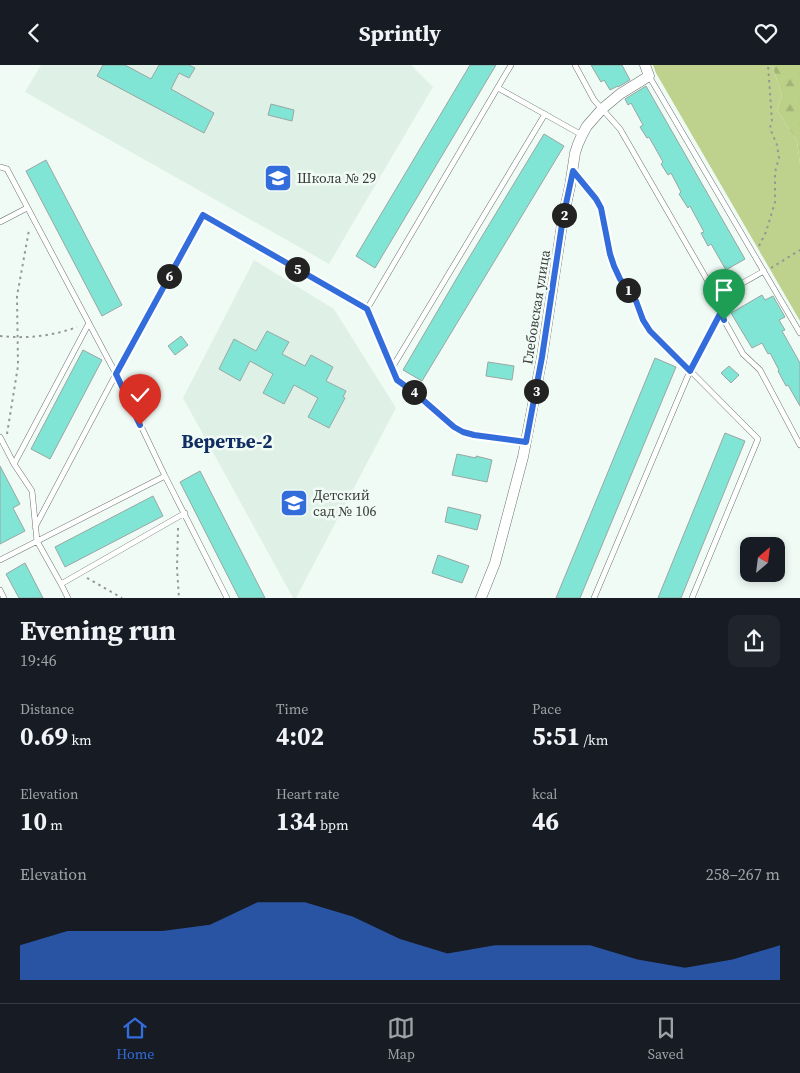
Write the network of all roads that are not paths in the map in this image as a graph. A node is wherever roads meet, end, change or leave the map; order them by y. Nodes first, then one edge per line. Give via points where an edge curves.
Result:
1 (511, 65) edge
2 (575, 65) edge
3 (645, 65) edge
4 (649, 76) junction
5 (498, 88) junction
6 (602, 109) junction
7 (545, 114) junction
8 (582, 135) junction
9 (0, 167) edge
10 (573, 171) junction
11 (27, 208) junction
12 (0, 222) edge
13 (764, 271) junction
14 (733, 289) junction
15 (716, 298) junction
16 (367, 309) junction
17 (721, 312) junction
18 (89, 323) junction
19 (800, 333) edge
20 (392, 368) junction
21 (690, 371) junction
22 (116, 374) junction
23 (0, 437) edge
24 (526, 442) junction
25 (800, 445) edge
26 (14, 464) junction
27 (165, 476) junction
28 (184, 513) junction
29 (35, 527) junction
30 (36, 541) junction
31 (0, 560) edge
32 (61, 584) junction
33 (0, 591) edge
34 (4, 598) edge
35 (68, 598) edge
36 (227, 598) edge
37 (481, 598) edge
38 (594, 598) edge
39 (692, 598) edge

1 - 5 lane
2 - 6 lane
3 - 4 street
4 - 6 street, Глебовская улица
4 - 13 lane
5 - 7 lane
5 - 16 lane
6 - 8 street, Глебовская улица
6 - 15 lane via 620,129
7 - 8 lane
7 - 20 lane
8 - 10 street, Глебовская улица
9 - 11 lane via 7,169
10 - 21 lane via 601,208 614,266 636,301 643,320
10 - 24 street, Глебовская улица
11 - 12 lane
11 - 18 lane
13 - 14 lane
13 - 19 lane
14 - 15 lane
14 - 17 lane
15 - 17 lane
16 - 20 lane
16 - 22 lane via 203,215
17 - 21 lane
17 - 25 lane via 743,354 760,370
18 - 22 lane
18 - 26 lane
20 - 24 lane via 397,380 463,432
21 - 38 lane
21 - 39 lane via 758,439
22 - 27 lane
22 - 29 lane
23 - 26 lane
24 - 37 street, Глебовская улица via 495,563
26 - 29 lane via 32,491
27 - 28 lane
27 - 30 lane
28 - 32 lane
28 - 36 lane
29 - 30 lane
30 - 31 lane
30 - 32 lane
32 - 35 lane
33 - 34 lane

